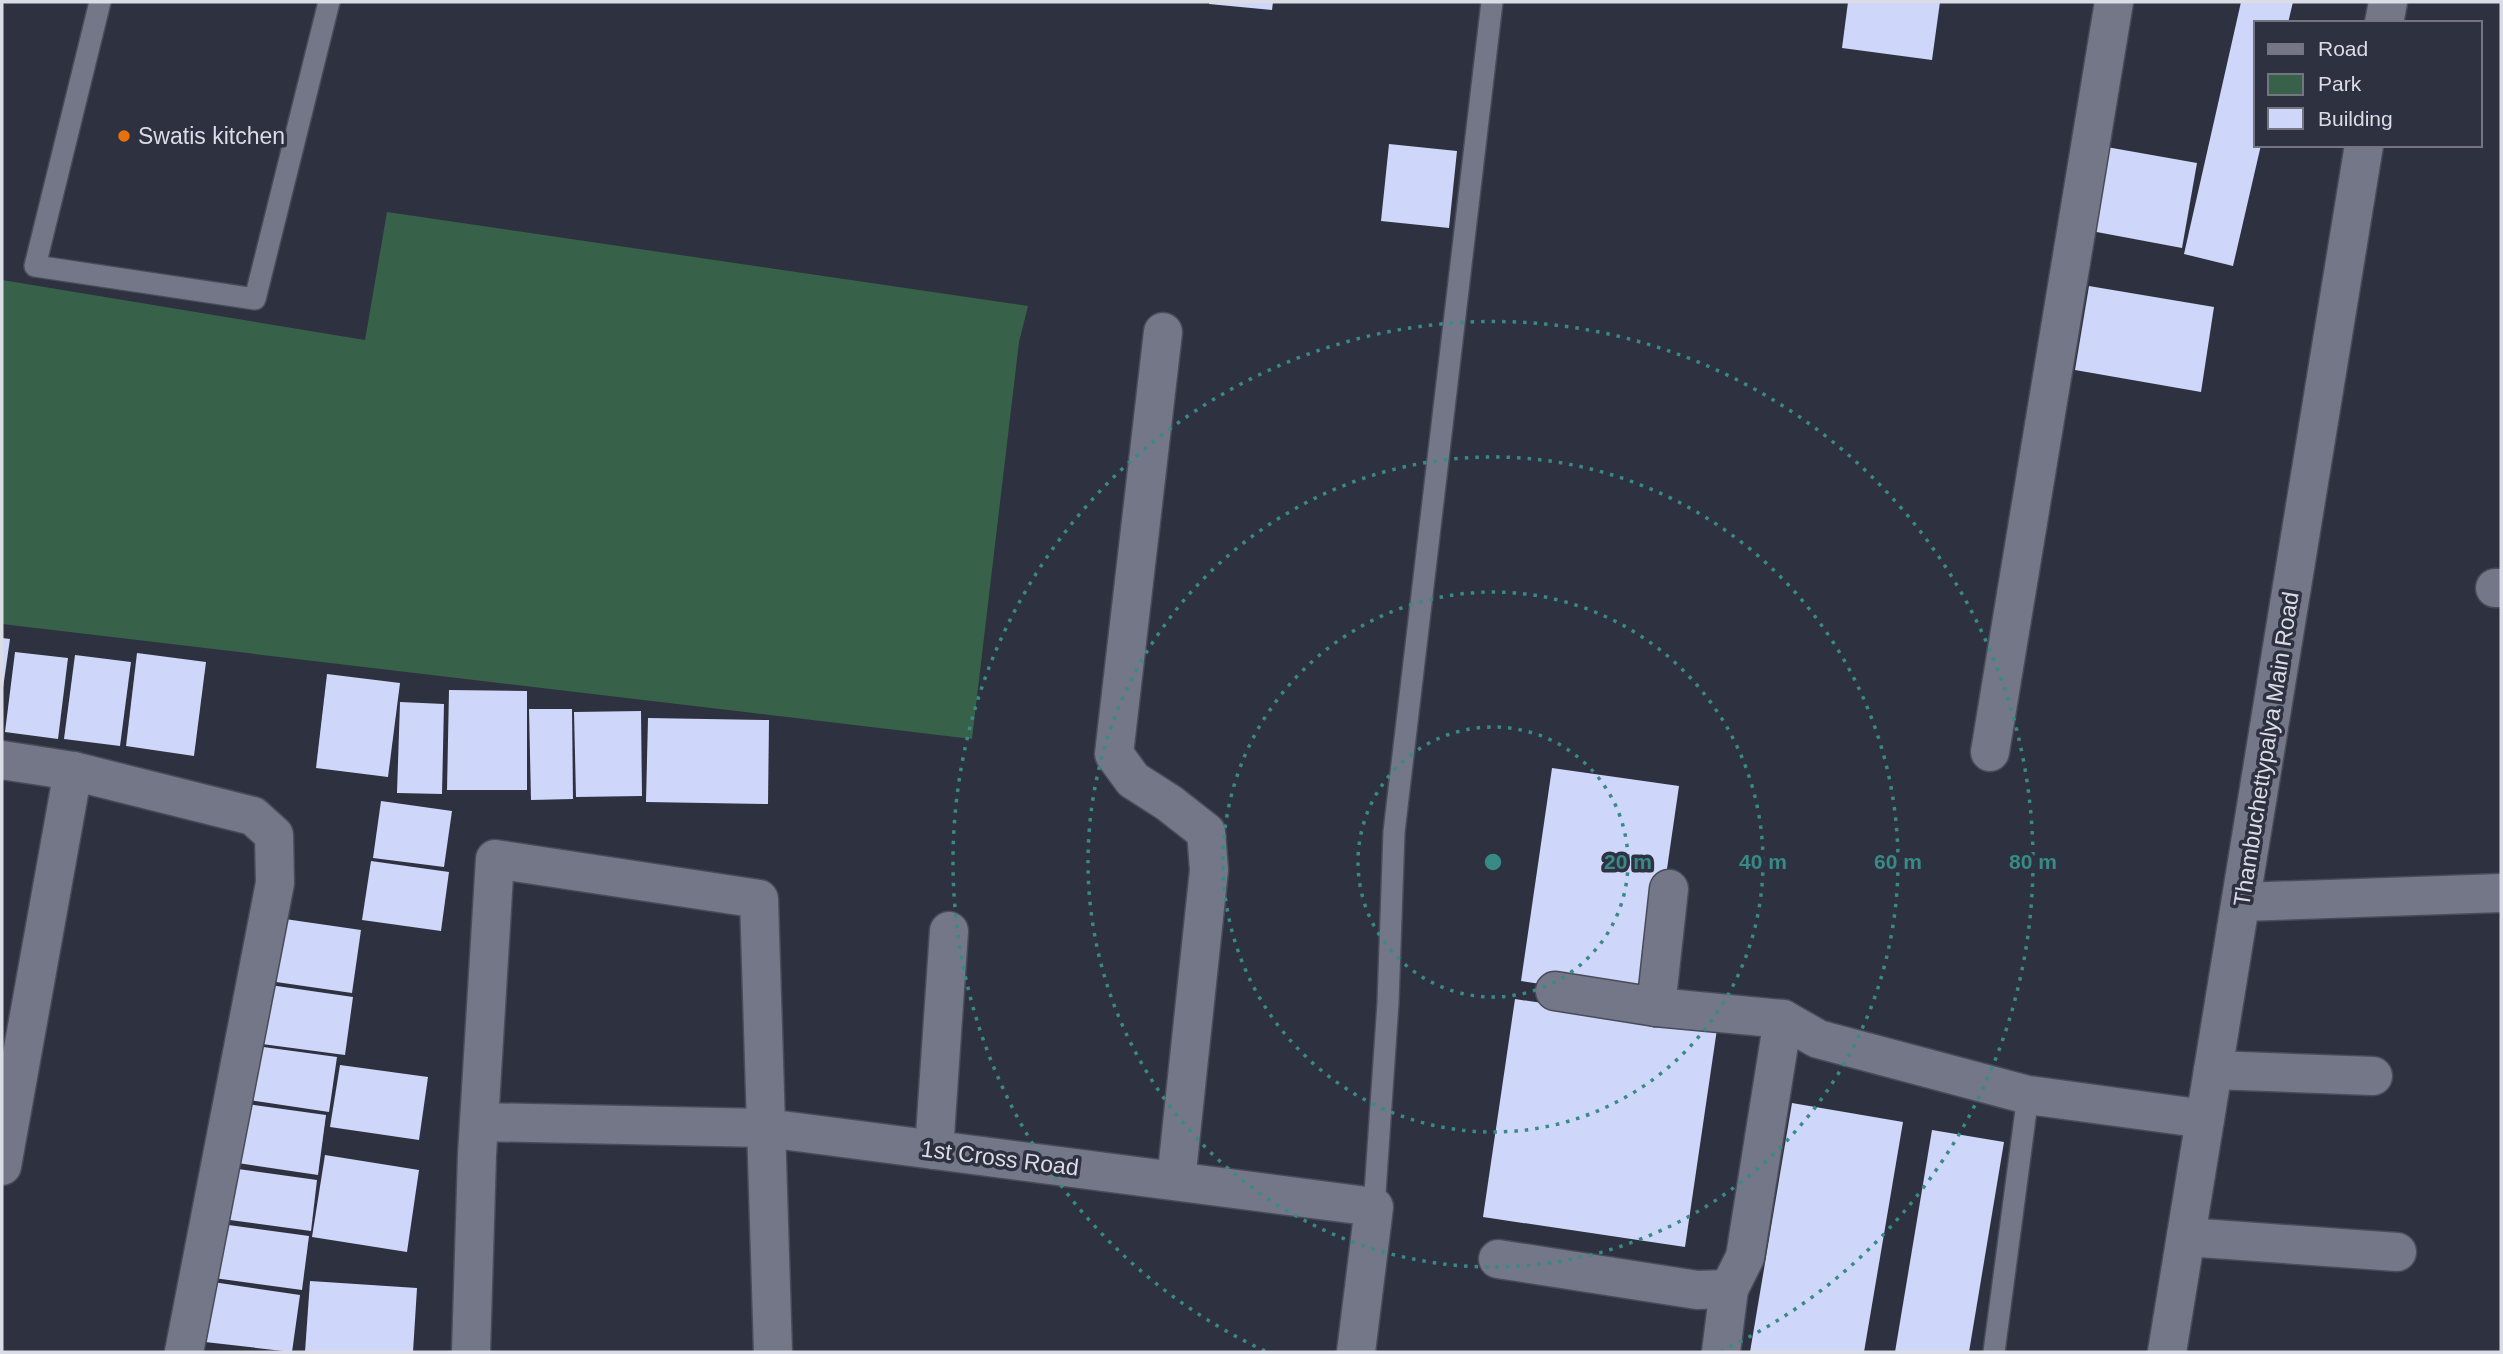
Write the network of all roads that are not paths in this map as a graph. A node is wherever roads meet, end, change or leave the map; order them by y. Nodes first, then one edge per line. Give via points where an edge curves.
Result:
1 (100, 2) edge
2 (329, 2) edge
3 (1492, 2) edge
4 (2114, 2) edge
5 (2388, 2) edge
6 (2384, 21) edge
7 (2364, 147) edge
8 (1163, 332) dead end
9 (1990, 752) dead end
10 (2, 760) edge
11 (73, 771) junction
12 (1669, 889) dead end
13 (2501, 893) edge
14 (2241, 902) junction
15 (950, 931) dead end
16 (1555, 991) dead end
17 (1656, 1007) junction
18 (1783, 1019) junction
19 (2213, 1070) junction
20 (2373, 1076) dead end
21 (2028, 1096) junction
22 (2205, 1119) junction
23 (480, 1122) junction
24 (766, 1128) junction
25 (934, 1150) junction
26 (2, 1166) edge
27 (1177, 1181) junction
28 (1374, 1207) junction
29 (2186, 1237) junction
30 (2397, 1252) dead end
31 (1498, 1259) dead end
32 (1730, 1289) junction
33 (184, 1352) edge
34 (471, 1352) edge
35 (773, 1352) edge
36 (1356, 1352) edge
37 (1721, 1352) edge
38 (1994, 1352) edge
39 (2167, 1352) edge

1 - 2 lane via 35,266 255,299
3 - 28 lane via 1394,832
4 - 9 street
5 - 6 street
7 - 14 street, Thambuchettypalya Main Road
8 - 27 street via 1114,754 1133,780 1206,832 1209,870
10 - 11 street
11 - 26 street
11 - 33 street via 253,816 274,835 275,883
12 - 17 street
13 - 14 street
14 - 19 street, Thambuchettypalya Main Road
15 - 25 street
16 - 17 street
17 - 18 street
18 - 21 street via 1818,1039
18 - 32 street via 1745,1257
19 - 20 street
19 - 22 street, Thambuchettypalya Main Road
21 - 22 street
21 - 38 lane
22 - 29 street, Thambuchettypalya Main Road
23 - 24 street, 1st Cross Road
23 - 24 street via 495,859 760,900
23 - 34 street
24 - 25 street, 1st Cross Road
24 - 35 street
25 - 27 street, 1st Cross Road
27 - 28 street, 1st Cross Road
28 - 36 street
29 - 30 street
29 - 39 street, Thambuchettypalya Main Road
31 - 32 street via 1697,1290
32 - 37 street

